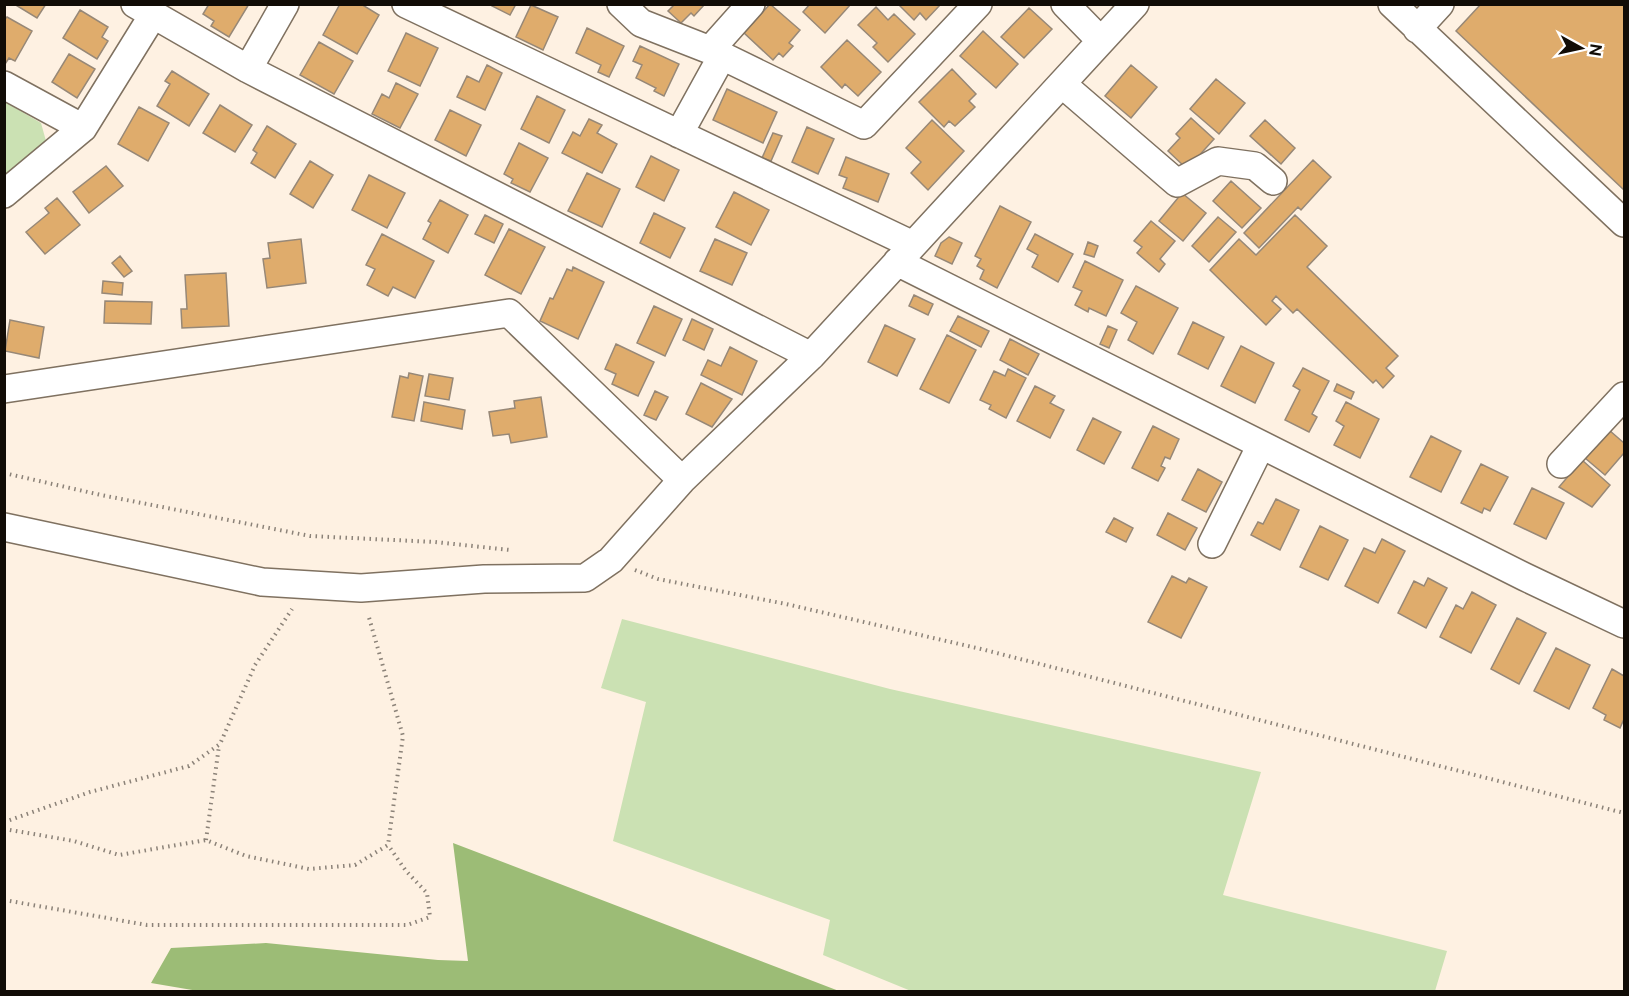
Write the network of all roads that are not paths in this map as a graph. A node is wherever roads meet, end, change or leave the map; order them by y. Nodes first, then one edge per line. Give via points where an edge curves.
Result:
1 (285, 4) edge
2 (406, 4) edge
3 (621, 4) edge
4 (751, 4) edge
5 (978, 4) edge
6 (1065, 4) edge
7 (1135, 4) edge
8 (1392, 4) edge
9 (1440, 4) edge
10 (144, 10) edge
11 (1418, 29) junction
12 (1101, 41) junction
13 (716, 53) junction
14 (248, 69) junction
15 (1062, 84) junction
16 (4, 85) edge
17 (83, 128) junction
18 (679, 134) junction
19 (1273, 181) dead end
20 (4, 194) edge
21 (1624, 223) edge
22 (905, 254) junction
23 (810, 356) junction
24 (4, 389) edge
25 (1624, 396) edge
26 (1261, 445) junction
27 (1561, 464) dead end
28 (682, 480) junction
29 (4, 527) edge
30 (1212, 544) dead end
31 (1624, 624) edge

1 - 14 street
2 - 18 street
3 - 13 street via 640,23
4 - 13 street
5 - 13 street via 864,126
6 - 12 street
7 - 12 street
8 - 11 street
9 - 11 street
10 - 14 street
10 - 17 street
11 - 21 street
12 - 15 street
13 - 18 street
14 - 23 street
15 - 19 street via 1177,183 1218,161 1255,166
15 - 22 street
16 - 17 street
17 - 20 street
18 - 22 street
22 - 23 street
22 - 26 street
23 - 28 street
24 - 28 street via 509,313
25 - 27 street
26 - 30 street
26 - 31 street
28 - 29 street via 611,560 585,578 484,579 361,588 262,582

